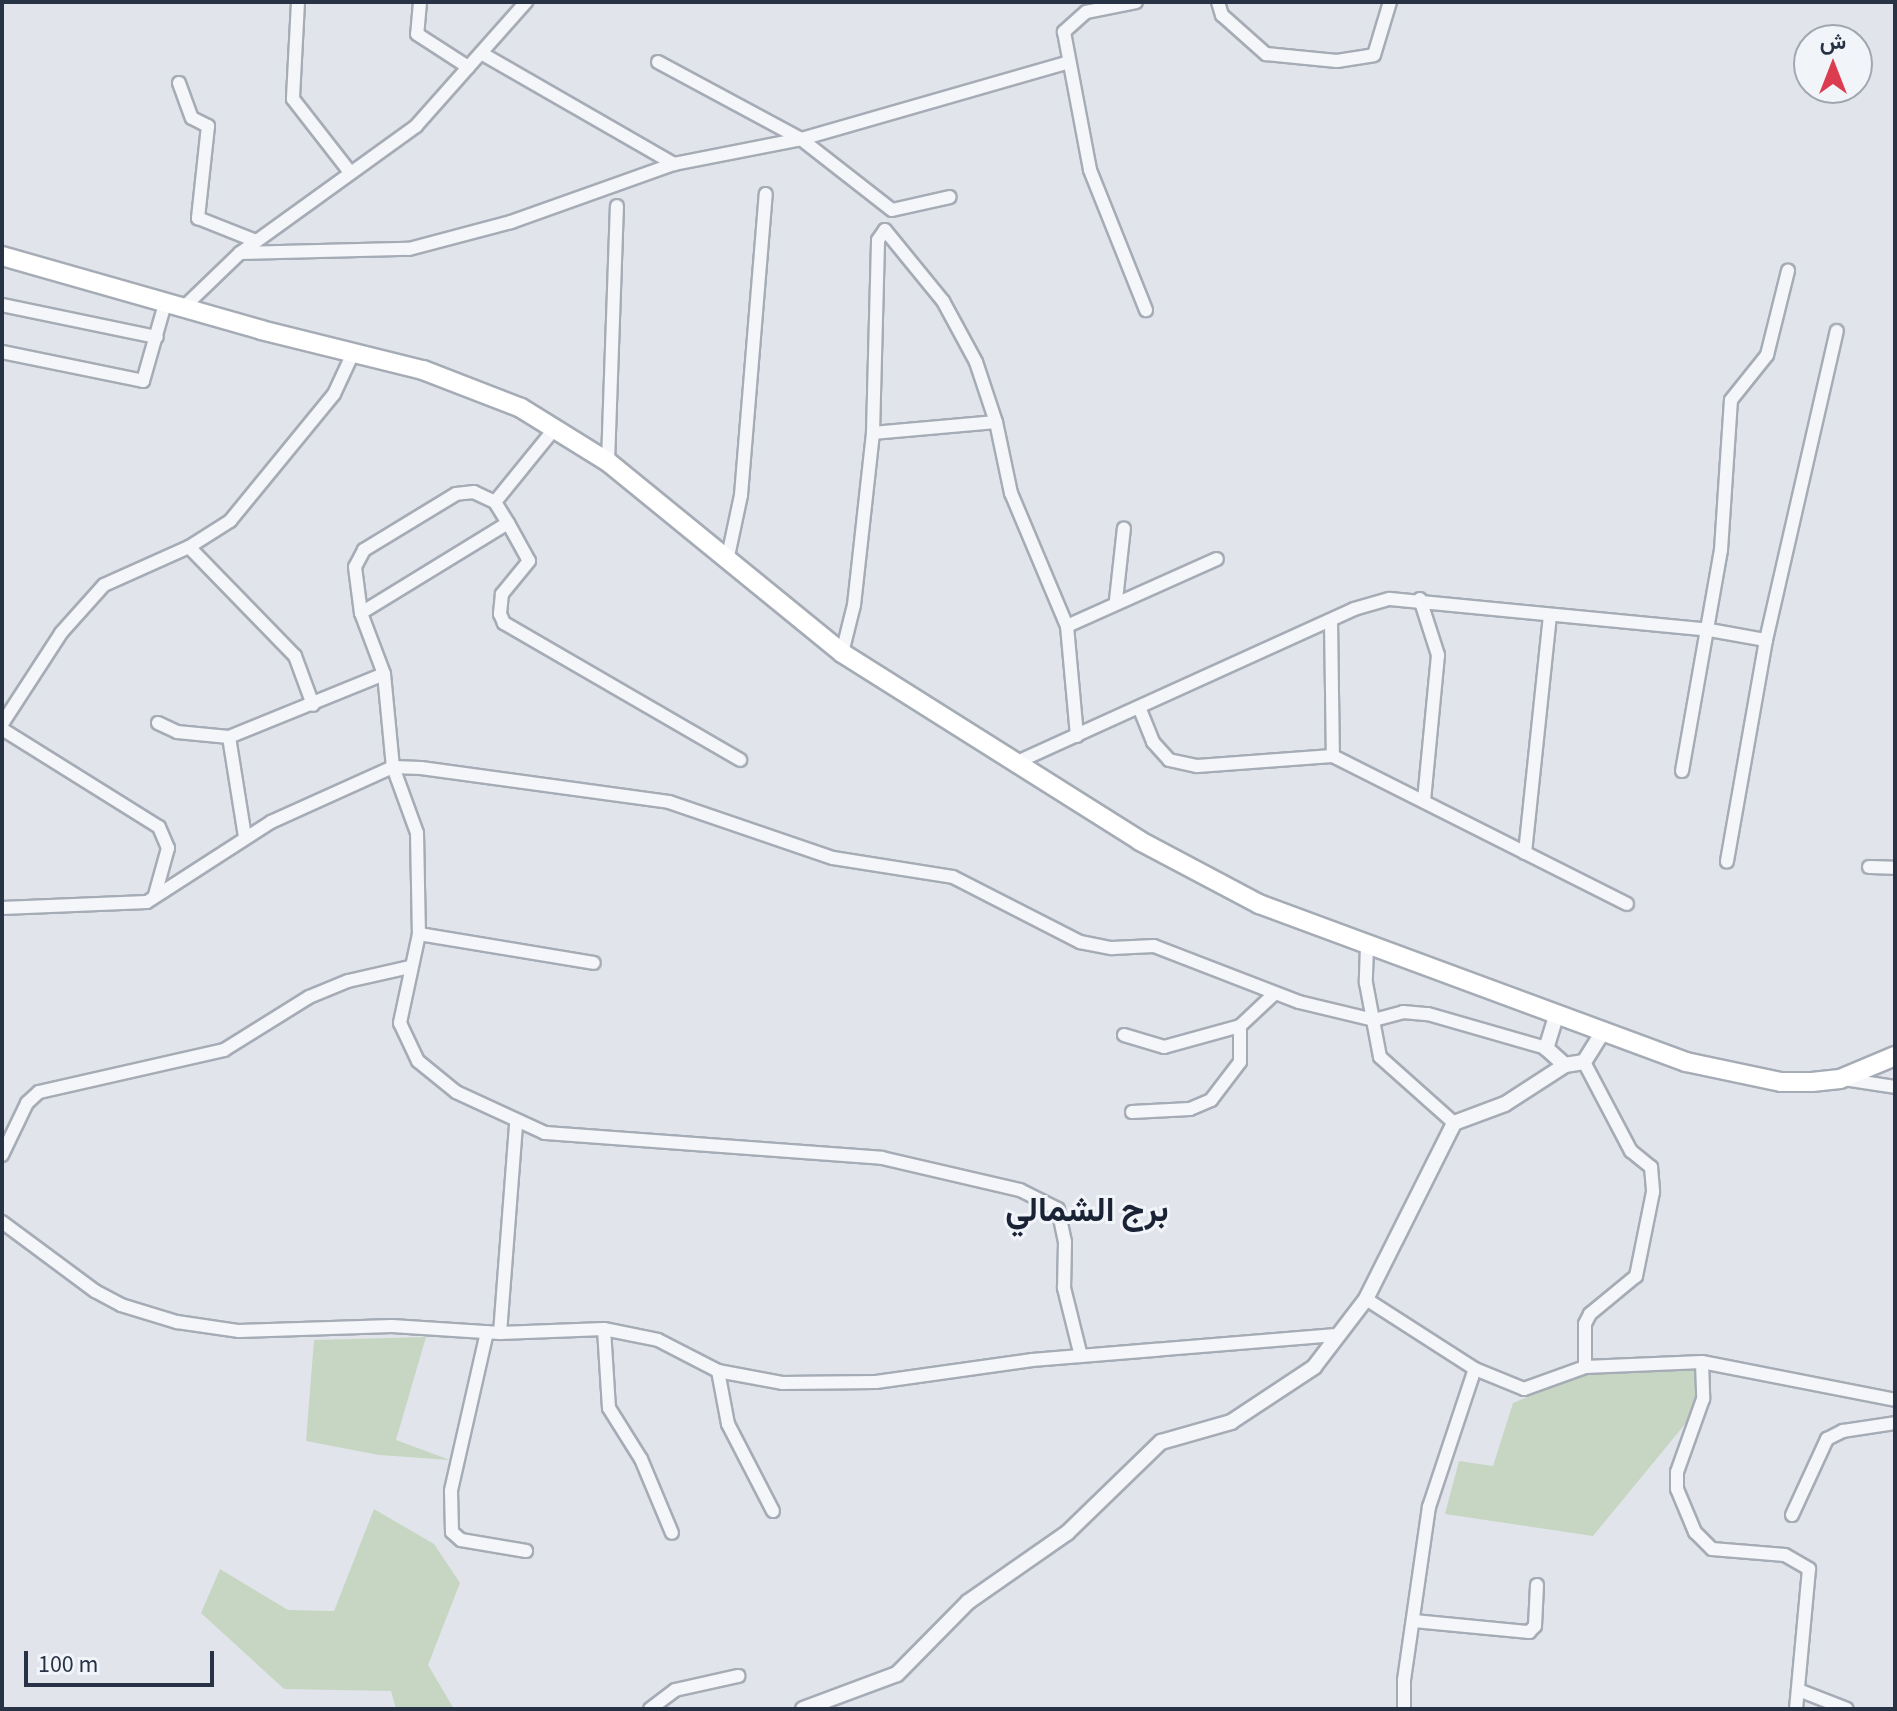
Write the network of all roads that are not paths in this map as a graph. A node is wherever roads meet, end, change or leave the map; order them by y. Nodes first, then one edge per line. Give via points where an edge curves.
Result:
1 (298, 2) edge
2 (420, 2) edge
3 (526, 2) edge
4 (1136, 2) edge
5 (1218, 2) edge
6 (1390, 2) edge
7 (481, 53) junction
8 (658, 62) dead end
9 (1066, 63) junction
10 (468, 67) junction
11 (179, 83) dead end
12 (801, 139) junction
13 (674, 164) junction
14 (349, 171) junction
15 (766, 194) dead end
16 (950, 197) dead end
17 (617, 206) dead end
18 (256, 241) junction
19 (240, 253) junction
20 (2, 256) edge
21 (1788, 271) dead end
22 (166, 300) junction
23 (2, 305) edge
24 (185, 306) junction
25 (1146, 310) dead end
26 (1837, 331) dead end
27 (157, 337) junction
28 (2, 352) edge
29 (353, 353) junction
30 (996, 422) junction
31 (556, 427) junction
32 (873, 433) junction
33 (608, 462) junction
34 (495, 502) junction
35 (508, 523) junction
36 (1124, 528) dead end
37 (189, 547) junction
38 (1217, 559) dead end
39 (727, 561) junction
40 (1420, 599) junction
41 (1116, 600) junction
42 (361, 613) junction
43 (1550, 616) junction
44 (1331, 620) junction
45 (1067, 626) junction
46 (1704, 629) junction
47 (1766, 640) junction
48 (842, 653) junction
49 (384, 674) junction
50 (313, 705) junction
51 (1139, 707) junction
52 (158, 723) dead end
53 (2, 726) edge
54 (1077, 736) junction
55 (229, 737) junction
56 (1333, 756) junction
57 (740, 760) dead end
58 (1015, 763) junction
59 (393, 767) junction
60 (1682, 771) dead end
61 (1424, 800) junction
62 (245, 837) junction
63 (1525, 853) junction
64 (1727, 862) dead end
65 (1869, 867) dead end
66 (1895, 868) edge
67 (155, 895) junction
68 (1627, 904) dead end
69 (2, 908) edge
70 (419, 934) junction
71 (1367, 946) junction
72 (594, 963) dead end
73 (410, 967) junction
74 (1274, 994) junction
75 (1557, 1013) junction
76 (1374, 1020) junction
77 (1240, 1026) junction
78 (1603, 1032) junction
79 (1124, 1035) dead end
80 (1546, 1048) junction
81 (1895, 1056) edge
82 (1584, 1062) junction
83 (1565, 1065) junction
84 (1840, 1079) junction
85 (1895, 1087) edge
86 (1132, 1112) dead end
87 (516, 1123) junction
88 (1454, 1123) junction
89 (2, 1155) edge
90 (2, 1222) edge
91 (1366, 1299) junction
92 (604, 1329) junction
93 (494, 1332) junction
94 (1336, 1335) junction
95 (1081, 1356) junction
96 (1702, 1362) junction
97 (1585, 1367) junction
98 (1475, 1369) junction
99 (718, 1371) junction
100 (1895, 1400) edge
101 (1895, 1423) edge
102 (773, 1511) dead end
103 (1792, 1515) dead end
104 (672, 1533) dead end
105 (526, 1551) dead end
106 (1537, 1585) dead end
107 (1414, 1621) junction
108 (738, 1676) dead end
109 (1801, 1691) junction
110 (650, 1709) edge
111 (803, 1709) edge
112 (1404, 1709) edge
113 (1796, 1709) edge
114 (1847, 1709) edge

1 - 14 street via 293,99
2 - 10 street via 417,34
3 - 7 street
4 - 9 street via 1072,20 1064,32
5 - 6 street via 1222,15 1266,54 1337,61 1374,55
7 - 10 street
7 - 13 street
8 - 12 street
9 - 12 street
9 - 25 street via 1090,170
10 - 14 street via 416,126
11 - 18 street via 192,118 208,126 198,218
12 - 13 street
12 - 16 street via 892,210
13 - 19 street via 511,222 409,249
14 - 18 street
15 - 39 street via 741,495
17 - 33 street
18 - 19 street
19 - 24 street
20 - 22 main road
21 - 46 street via 1767,355 1731,400 1726,514
22 - 24 main road
22 - 27 street
23 - 27 street
24 - 29 main road
26 - 47 street
27 - 28 street via 143,381
29 - 31 main road via 471,386
29 - 37 street via 334,394 241,509
30 - 32 street
30 - 32 street via 976,362 943,301 885,230 878,240
30 - 45 street via 1011,493
31 - 33 main road
31 - 34 street
32 - 48 street via 854,605
33 - 39 main road
34 - 35 street
34 - 42 street via 474,492 456,494 364,550 355,567
35 - 42 street
35 - 57 street via 529,561 502,594 504,623
36 - 41 street
37 - 50 street via 295,656
37 - 53 street via 104,585 61,633
38 - 41 street
39 - 48 main road
40 - 43 street
40 - 44 street via 1372,603
40 - 61 street via 1438,655
41 - 45 street
42 - 49 street
43 - 46 street
43 - 63 street
44 - 51 street
44 - 56 street
45 - 54 street
46 - 47 street
46 - 60 street
47 - 64 street
48 - 58 main road
49 - 50 street
49 - 59 street
50 - 55 street
51 - 54 street
51 - 56 street via 1153,742 1169,760 1181,764
52 - 55 street via 177,732
53 - 67 street via 159,827 168,848
54 - 58 street
55 - 62 street
56 - 61 street
58 - 71 main road via 1212,881
59 - 62 street
59 - 70 street via 417,833
59 - 74 street via 669,802 833,858 953,877 1080,942 1170,950
61 - 63 street
62 - 67 street
63 - 68 street
65 - 66 street
67 - 69 street via 122,907
70 - 72 street
70 - 73 street
71 - 75 main road
71 - 76 street via 1366,983
73 - 87 street via 400,1023 418,1061 433,1077
73 - 89 street via 348,981 309,997 224,1050 39,1092 27,1103
74 - 76 street
74 - 77 street
75 - 78 main road
75 - 80 street
76 - 80 street via 1403,1012 1428,1014
76 - 88 street via 1380,1057 1389,1070
77 - 79 street via 1164,1047
77 - 86 street via 1240,1062 1211,1100 1190,1109
78 - 82 street
78 - 84 main road via 1739,1074 1781,1082
80 - 83 street
81 - 84 main road
82 - 83 street
82 - 97 street via 1631,1151 1651,1167 1653,1192 1636,1276 1585,1324
83 - 88 street via 1505,1104
84 - 85 street
87 - 93 street
87 - 95 street via 575,1137 882,1158 1020,1190 1058,1209 1065,1234 1064,1288
88 - 91 street
90 - 93 street via 95,1291 177,1322 239,1331 392,1326
91 - 94 street
91 - 98 street
92 - 93 street
92 - 99 street via 658,1340
92 - 104 street via 609,1408 641,1459
93 - 105 street via 451,1491 452,1532 461,1540
94 - 95 street
94 - 111 street via 1314,1367 1257,1407 1231,1422 1161,1442 1067,1533 968,1602 897,1674
95 - 99 street via 822,1385
96 - 97 street
96 - 100 street
96 - 109 street via 1703,1399 1677,1472 1677,1489 1695,1532 1712,1549 1785,1555 1809,1569
97 - 98 street via 1524,1389
98 - 107 street via 1438,1469
99 - 102 street via 728,1424
101 - 103 street via 1843,1431 1827,1439
106 - 107 street via 1535,1626 1529,1632
107 - 112 street
108 - 110 street via 675,1690
109 - 113 street
109 - 114 street

